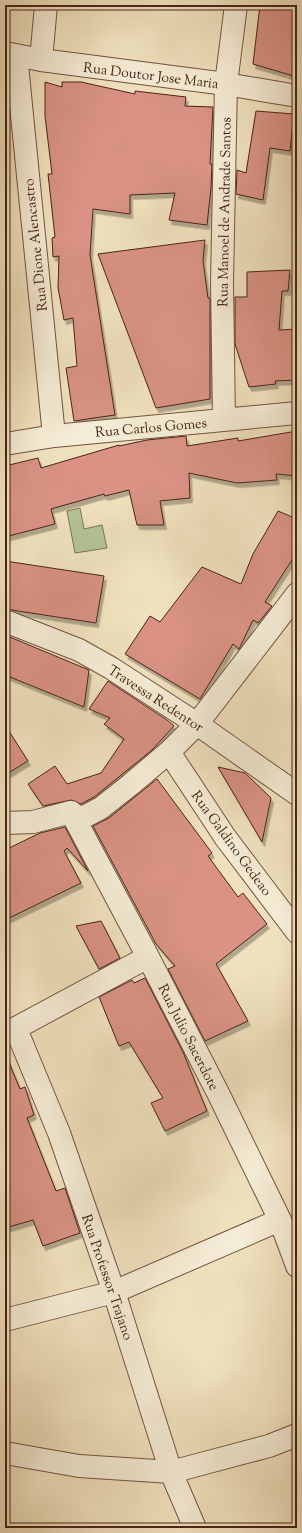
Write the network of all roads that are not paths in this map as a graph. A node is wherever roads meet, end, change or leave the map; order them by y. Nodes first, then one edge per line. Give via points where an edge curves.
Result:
1 (46, 5) edge
2 (236, 5) edge
3 (10, 54) edge
4 (41, 60) junction
5 (226, 84) junction
6 (297, 96) edge
7 (297, 413) edge
8 (224, 420) junction
9 (54, 436) junction
10 (5, 444) edge
11 (297, 594) edge
12 (5, 621) edge
13 (197, 724) junction
14 (169, 752) junction
15 (297, 794) edge
16 (71, 812) junction
17 (5, 824) edge
18 (297, 932) edge
19 (148, 957) junction
20 (11, 1031) edge
21 (280, 1220) junction
22 (297, 1266) edge
23 (114, 1292) junction
24 (5, 1320) edge
25 (297, 1435) edge
26 (5, 1453) edge
27 (171, 1472) junction
28 (195, 1528) edge

1 - 4 street
2 - 5 street, Rua Manoel de Andrade Santos
3 - 4 street, Rua Doutor Jose Maria
3 - 9 street, Rua Dione Alencastro
4 - 5 street, Rua Doutor Jose Maria
5 - 6 street, Rua Doutor Jose Maria
5 - 8 street, Rua Manoel de Andrade Santos via 222,282
7 - 8 street, Rua Carlos Gomes
8 - 9 street, Rua Carlos Gomes
9 - 10 street, Rua Carlos Gomes
11 - 13 street
12 - 13 street, Travessa Redentor via 78,650 111,668
13 - 14 street
13 - 15 street, Travessa Redentor
14 - 16 street via 101,808 80,819
14 - 18 street, Rua Galdino Gedeao via 225,837
16 - 17 street via 33,822
16 - 19 street, Rua Julio Sacerdote
19 - 20 street
19 - 21 street, Rua Julio Sacerdote
20 - 23 street, Rua Professor Trajano via 58,1133
21 - 22 street, Rua Julio Sacerdote
21 - 23 street
23 - 24 street
23 - 27 street, Rua Professor Trajano
25 - 27 street via 270,1446
26 - 27 street via 79,1466
27 - 28 street, Rua Professor Trajano

